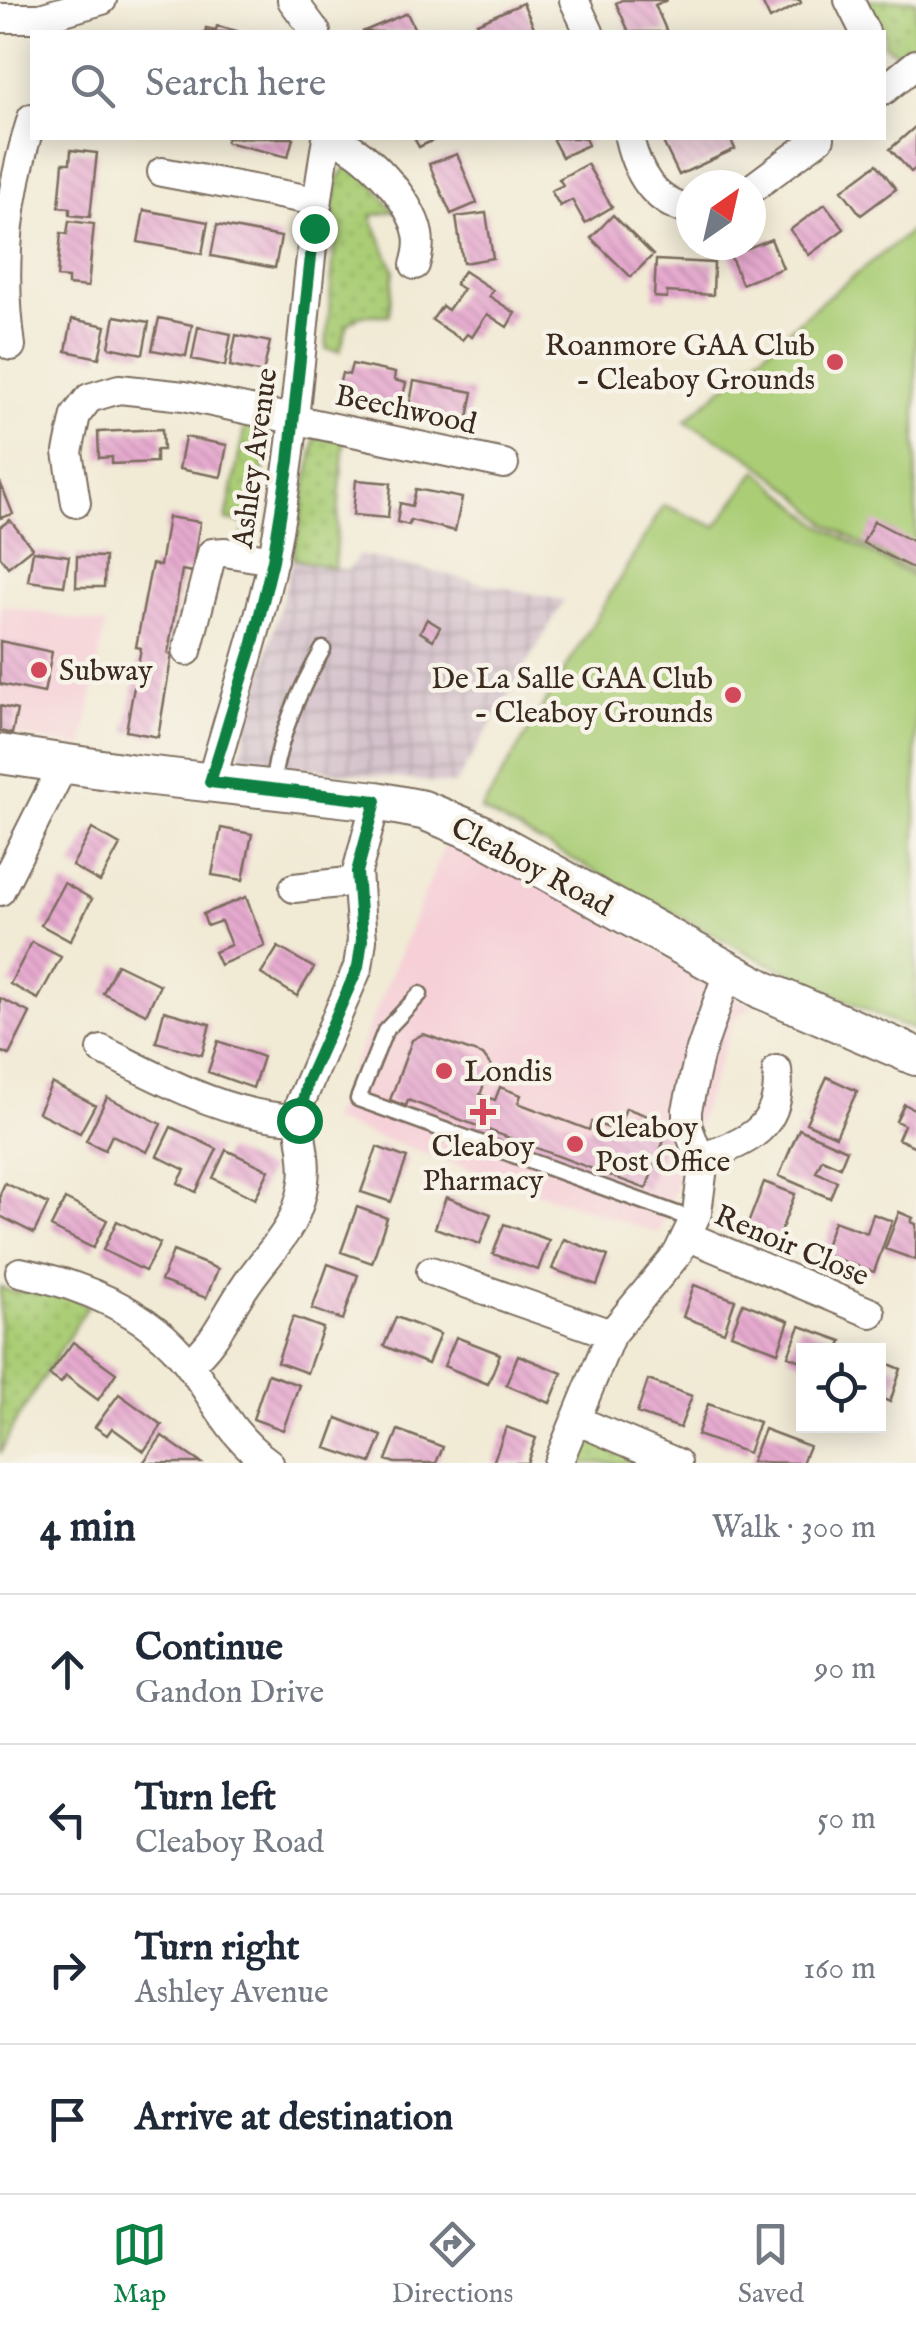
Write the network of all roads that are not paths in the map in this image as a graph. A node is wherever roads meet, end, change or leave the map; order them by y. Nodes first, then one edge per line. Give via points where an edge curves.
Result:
1 (102, 0) edge
2 (292, 0) edge
3 (574, 0) edge
4 (848, 0) edge
5 (0, 18) edge
6 (41, 26) edge
7 (314, 30) edge
8 (588, 30) edge
9 (864, 30) edge
10 (916, 64) edge
11 (886, 81) edge
12 (30, 124) edge
13 (328, 140) edge
14 (337, 140) edge
15 (630, 140) edge
16 (817, 140) edge
17 (162, 172) dead end
18 (766, 178) edge
19 (316, 201) junction
20 (676, 206) edge
21 (415, 265) dead end
22 (11, 346) dead end
23 (294, 418) junction
24 (504, 464) dead end
25 (76, 503) dead end
26 (273, 560) junction
27 (323, 649) dead end
28 (187, 652) dead end
29 (0, 754) edge
30 (64, 764) junction
31 (210, 782) junction
32 (272, 788) junction
33 (376, 801) junction
34 (357, 881) junction
35 (294, 888) dead end
36 (0, 892) edge
37 (728, 972) junction
38 (420, 994) dead end
39 (102, 1050) dead end
40 (916, 1056) edge
41 (776, 1070) dead end
42 (299, 1120) junction
43 (701, 1157) junction
44 (691, 1228) junction
45 (431, 1271) dead end
46 (20, 1272) dead end
47 (871, 1314) dead end
48 (612, 1334) junction
49 (189, 1364) junction
50 (576, 1420) junction
51 (269, 1463) edge
52 (558, 1463) edge
53 (677, 1463) edge

1 - 6 street
2 - 7 street
3 - 8 street
4 - 9 street
5 - 6 street
10 - 11 street
12 - 22 street via 10,201
13 - 19 street, Ashley Avenue
14 - 21 street via 363,154 412,216 419,242
15 - 20 street via 655,193
16 - 18 street
17 - 19 street
19 - 23 street, Ashley Avenue
23 - 24 street, Beechwood
23 - 25 street, Beechwood via 140,389 96,394 81,405 70,438
23 - 26 street, Ashley Avenue
26 - 28 street via 210,555
26 - 31 street, Ashley Avenue
27 - 32 lane via 276,754
29 - 30 street, Cleaboy Road
30 - 31 street, Cleaboy Road
30 - 36 street
31 - 32 street, Cleaboy Road
32 - 33 street, Cleaboy Road
33 - 34 street
33 - 37 street, Cleaboy Road via 423,810 479,833
34 - 35 street
34 - 42 street via 358,967 307,1082
37 - 40 street, Cleaboy Road
37 - 43 street via 686,1110
38 - 44 lane via 385,1032 358,1099
39 - 42 street via 226,1106
41 - 43 street via 776,1102 760,1130 741,1145
42 - 49 street via 304,1180 289,1230 242,1290 212,1344
43 - 44 street via 703,1187
44 - 47 street, Renoir Close
44 - 48 street
45 - 48 street
46 - 49 street via 111,1302
48 - 50 street
49 - 51 street via 227,1425
50 - 52 street
50 - 53 street

